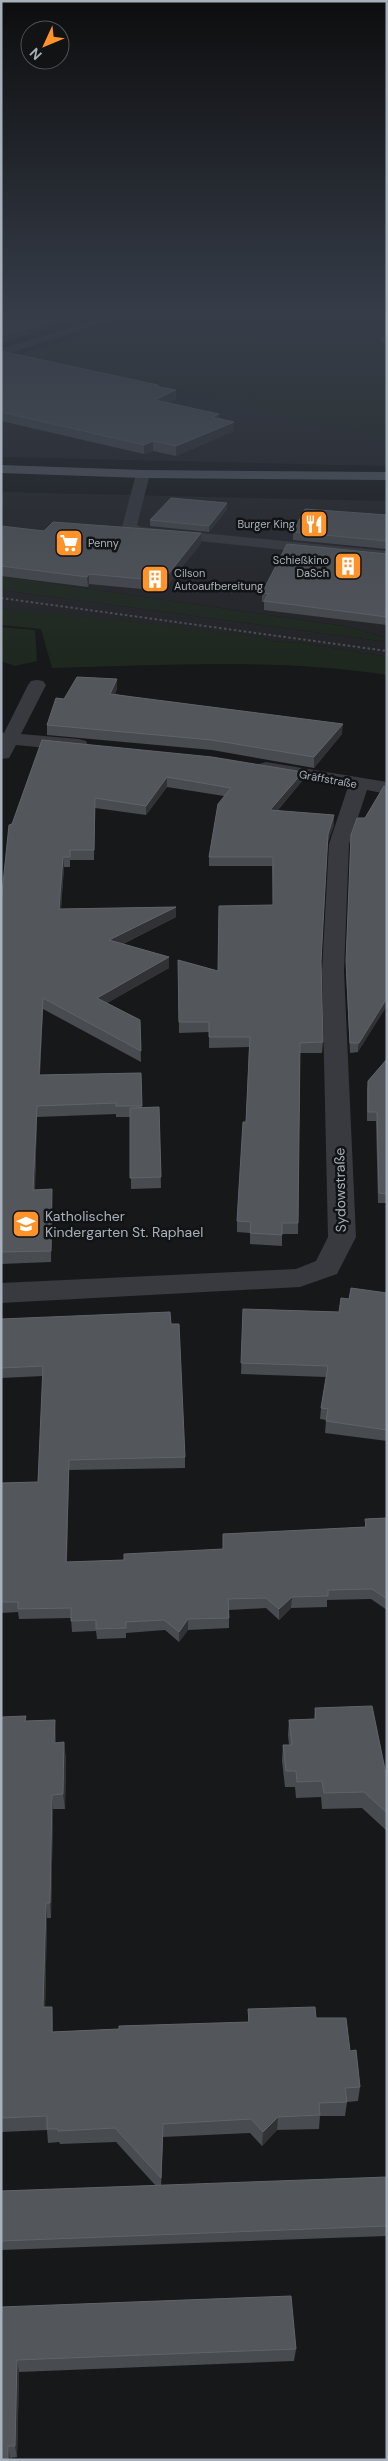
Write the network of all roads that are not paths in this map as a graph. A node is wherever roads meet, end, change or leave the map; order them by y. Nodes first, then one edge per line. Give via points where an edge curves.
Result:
1 (1, 469) edge
2 (144, 474) junction
3 (387, 476) edge
4 (133, 489) junction
5 (157, 489) dead end
6 (244, 489) dead end
7 (387, 490) edge
8 (387, 556) edge
9 (38, 685) dead end
10 (4, 744) edge
11 (95, 746) edge
12 (251, 765) edge
13 (359, 784) junction
14 (387, 788) edge
15 (1, 1293) edge

1 - 2 main road
2 - 3 main road
2 - 4 street
4 - 5 main road
4 - 8 street via 129,527 138,530
6 - 7 main road
9 - 10 street
10 - 11 street
12 - 13 street, Gräffstraße
13 - 14 street, Gräffstraße
13 - 15 street, Sydowstraße via 339,844 333,971 342,1236 327,1267 300,1278

